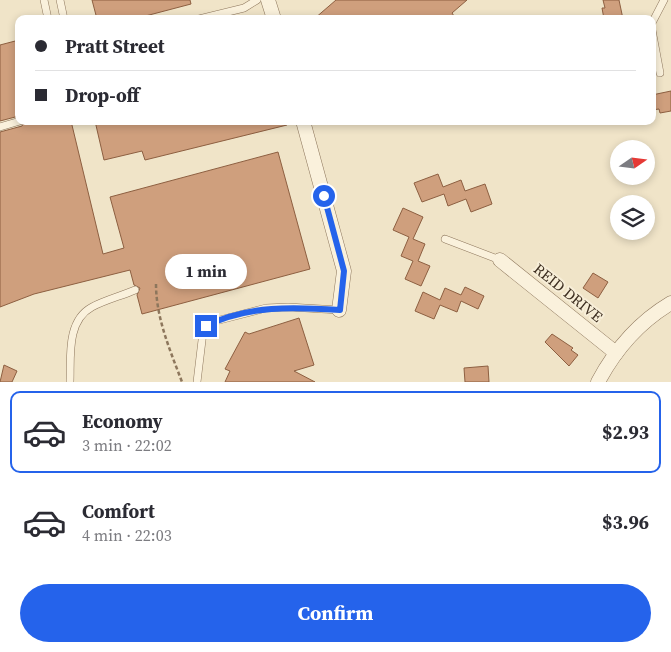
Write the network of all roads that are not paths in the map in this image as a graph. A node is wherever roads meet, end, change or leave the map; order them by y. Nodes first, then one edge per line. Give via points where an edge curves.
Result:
1 (44, 0) edge
2 (60, 0) edge
3 (257, 0) edge
4 (268, 0) edge
5 (664, 0) edge
6 (47, 15) edge
7 (63, 15) edge
8 (215, 15) edge
9 (273, 15) edge
10 (656, 15) edge
11 (656, 52) edge
12 (660, 73) dead end
13 (15, 122) edge
14 (303, 125) edge
15 (0, 127) edge
16 (445, 239) dead end
17 (500, 260) joint
18 (135, 290) dead end
19 (671, 303) edge
20 (340, 310) joint
21 (616, 353) junction
22 (70, 382) edge
23 (197, 382) edge
24 (598, 382) edge

1 - 6 lane
2 - 7 lane
3 - 8 lane via 244,8
4 - 9 street
5 - 10 lane
11 - 12 lane
13 - 15 lane
14 - 20 street via 344,271
16 - 17 lane
17 - 21 street, REID DRIVE
18 - 22 lane via 82,314 71,341
19 - 21 street via 650,317
20 - 23 lane via 266,308 206,326
21 - 24 street

